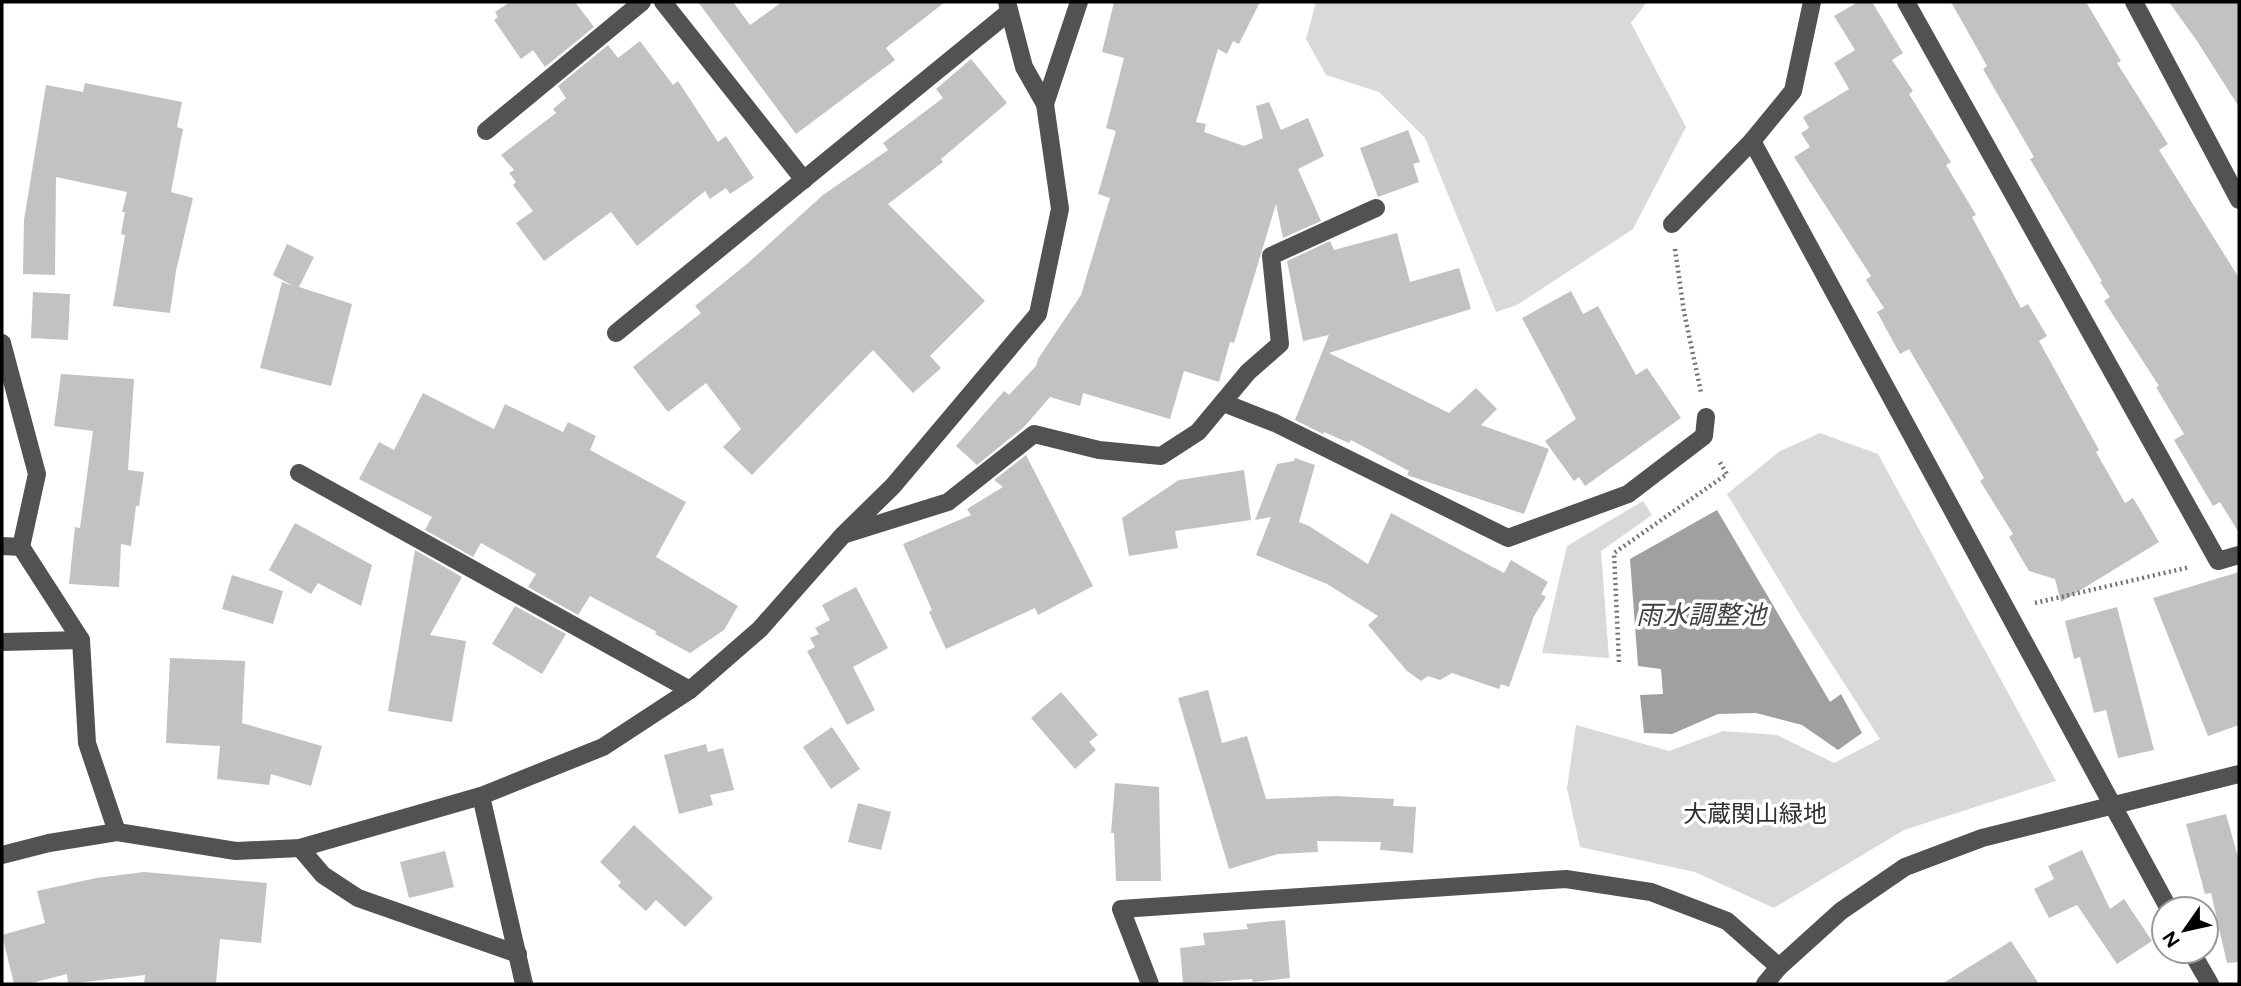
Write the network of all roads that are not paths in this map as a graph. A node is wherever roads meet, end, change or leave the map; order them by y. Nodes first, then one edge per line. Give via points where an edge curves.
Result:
1 (642, 2) edge
2 (663, 2) edge
3 (1079, 2) edge
4 (1812, 2) edge
5 (1906, 2) edge
6 (2134, 2) edge
7 (1008, 7) edge
8 (1045, 104) junction
9 (486, 131) dead end
10 (1752, 141) junction
11 (804, 180) junction
12 (2239, 200) edge
13 (1376, 208) dead end
14 (1672, 224) road end
15 (617, 333) dead end
16 (2, 343) edge
17 (1224, 403) junction
18 (1706, 417) road end
19 (299, 473) dead end
20 (843, 535) junction
21 (2, 546) edge
22 (21, 547) junction
23 (2239, 555) edge
24 (81, 640) junction
25 (2, 642) edge
26 (690, 690) junction
27 (2239, 774) edge
28 (481, 796) junction
29 (2112, 804) junction
30 (117, 832) junction
31 (300, 848) junction
32 (2, 855) edge
33 (2161, 895) edge
34 (518, 954) junction
35 (2199, 965) edge
36 (1780, 967) junction
37 (524, 984) edge
38 (1150, 984) edge
39 (1765, 984) edge
40 (2210, 984) edge

1 - 9 street
2 - 11 street
3 - 8 street
4 - 10 street via 1793,91
5 - 23 street via 2218,561
6 - 12 street
7 - 8 street via 1024,67
7 - 11 street
8 - 20 street via 1060,209 1038,314 893,486
10 - 14 street
10 - 29 street
11 - 15 street
13 - 17 street via 1271,256 1280,344 1248,372
16 - 22 street via 37,474
17 - 18 street via 1275,423 1508,538 1628,494 1704,436
17 - 20 street via 1198,432 1161,456 1099,450 1034,434 948,502
19 - 26 street
20 - 26 street via 761,629
21 - 22 street
22 - 24 street
24 - 25 street
24 - 30 street via 87,743
26 - 28 street via 603,747
27 - 29 street
28 - 31 street
28 - 34 street
29 - 33 street
29 - 36 street via 1982,838 1905,867 1841,911
30 - 31 street via 236,851
30 - 32 street
31 - 34 street via 323,875 358,898
34 - 37 street
35 - 40 street
36 - 38 street via 1727,921 1651,892 1566,879 1121,909
36 - 39 street

